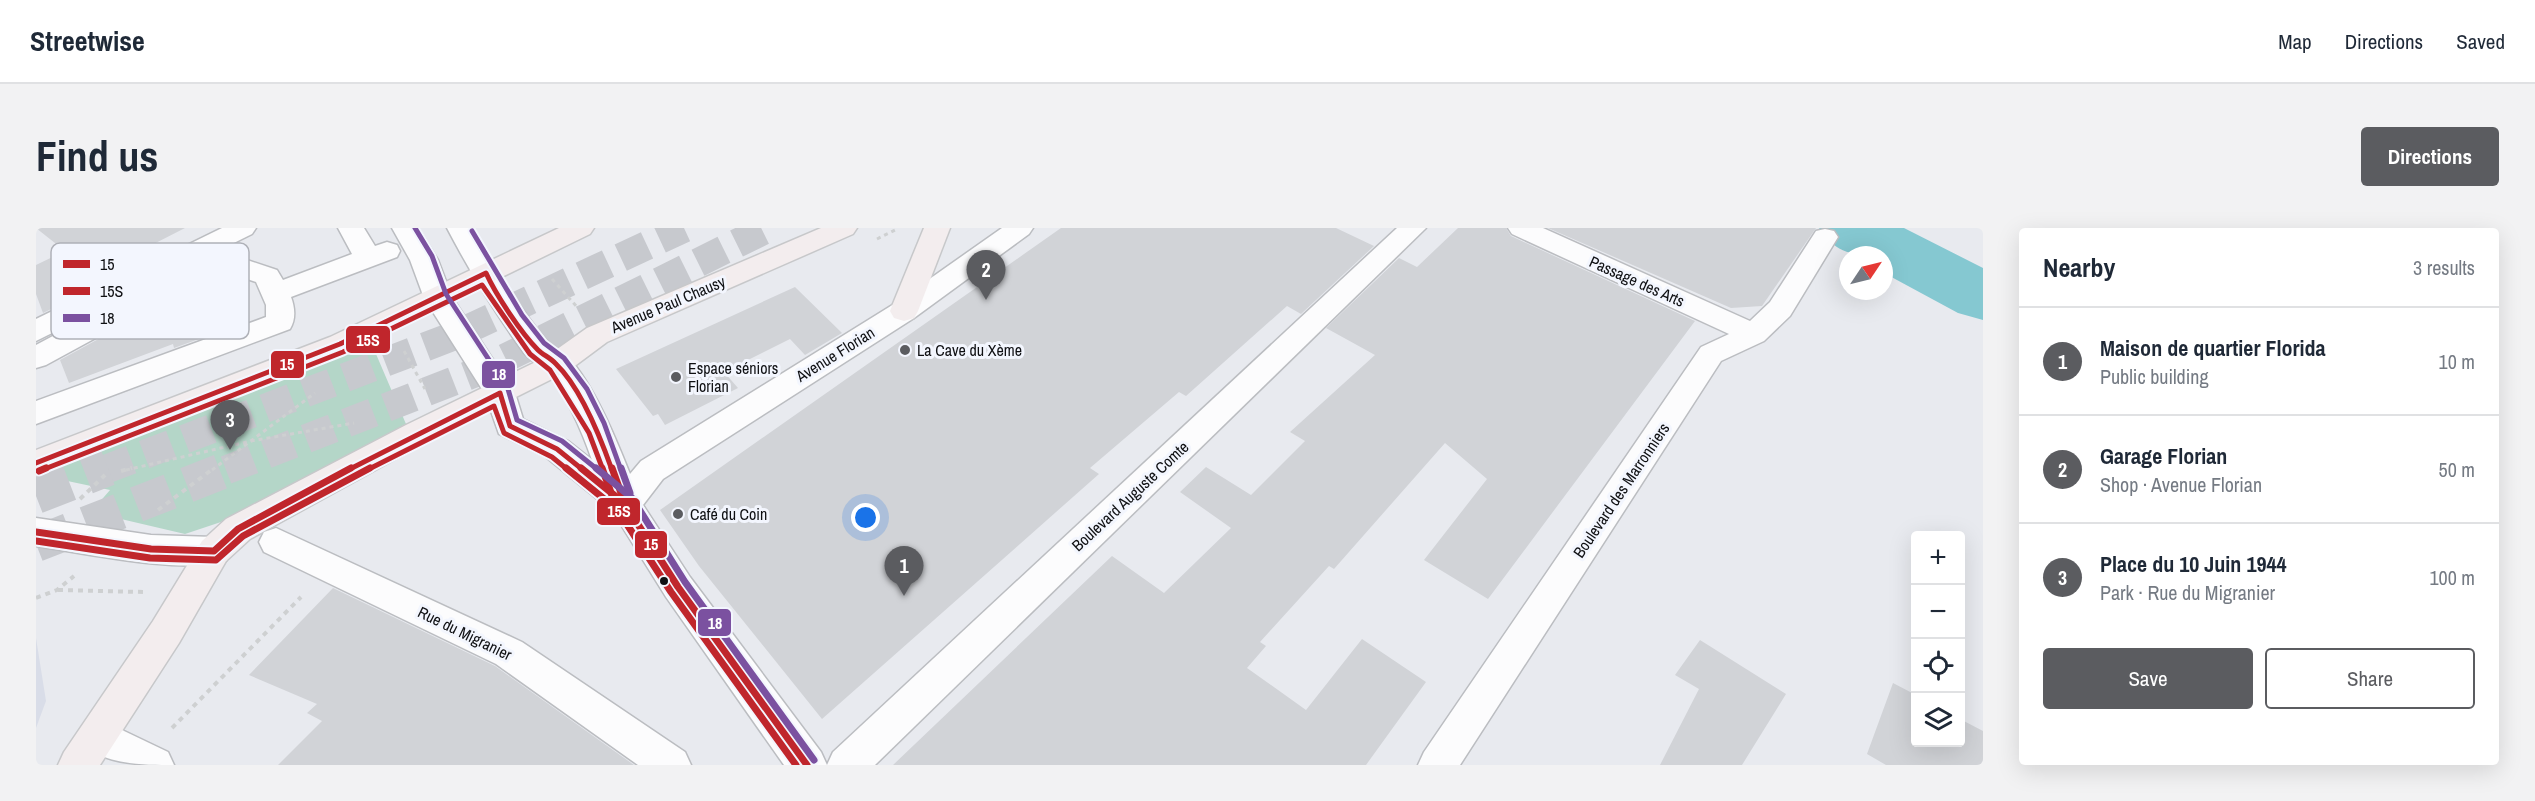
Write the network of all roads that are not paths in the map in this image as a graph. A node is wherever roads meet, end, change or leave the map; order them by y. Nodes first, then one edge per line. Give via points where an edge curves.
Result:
1 (243, 228) edge
2 (351, 228) edge
3 (461, 228) edge
4 (581, 228) edge
5 (844, 228) edge
6 (937, 228) edge
7 (1020, 228) edge
8 (1413, 228) edge
9 (1521, 228) edge
10 (409, 235) edge
11 (1825, 237) dead end
12 (213, 243) edge
13 (368, 258) junction
14 (249, 270) edge
15 (486, 273) junction
16 (275, 293) junction
17 (438, 298) junction
18 (904, 311) junction
19 (51, 324) edge
20 (36, 331) edge
21 (249, 334) edge
22 (1754, 334) junction
23 (70, 339) edge
24 (234, 339) edge
25 (36, 357) edge
26 (557, 364) junction
27 (500, 393) junction
28 (36, 413) edge
29 (36, 463) edge
30 (625, 504) junction
31 (36, 532) edge
32 (276, 542) dead end
33 (214, 551) junction
34 (88, 751) edge
35 (148, 761) edge
36 (671, 765) edge
37 (807, 765) edge
38 (846, 765) edge
39 (1438, 765) edge

1 - 12 street
2 - 13 street
3 - 15 street
4 - 15 main road
5 - 26 main road, Avenue Paul Chausy via 597,334
6 - 18 main road
7 - 18 street, Avenue Florian
8 - 38 street, Boulevard Auguste Comte
9 - 22 street, Passage des Arts
10 - 13 street
10 - 17 street via 424,260
11 - 22 street, Boulevard des Marronniers via 1780,309
13 - 16 street
14 - 16 street via 267,276
15 - 17 main road
15 - 26 street via 537,349
16 - 21 street via 280,322
17 - 27 street
17 - 29 main road via 340,344
18 - 30 street, Avenue Florian via 652,470
19 - 20 street
22 - 39 street, Boulevard des Marronniers via 1711,354
23 - 25 street
24 - 28 street
26 - 27 main road, Avenue Paul Chausy
26 - 30 street via 597,429
27 - 30 street via 510,426 557,448
27 - 33 main road, Avenue Paul Chausy via 238,529
30 - 37 street via 678,587
31 - 33 street via 151,549
32 - 36 street, Rue du Migranier via 510,653
33 - 34 main road, Avenue Paul Chausy
34 - 35 street

